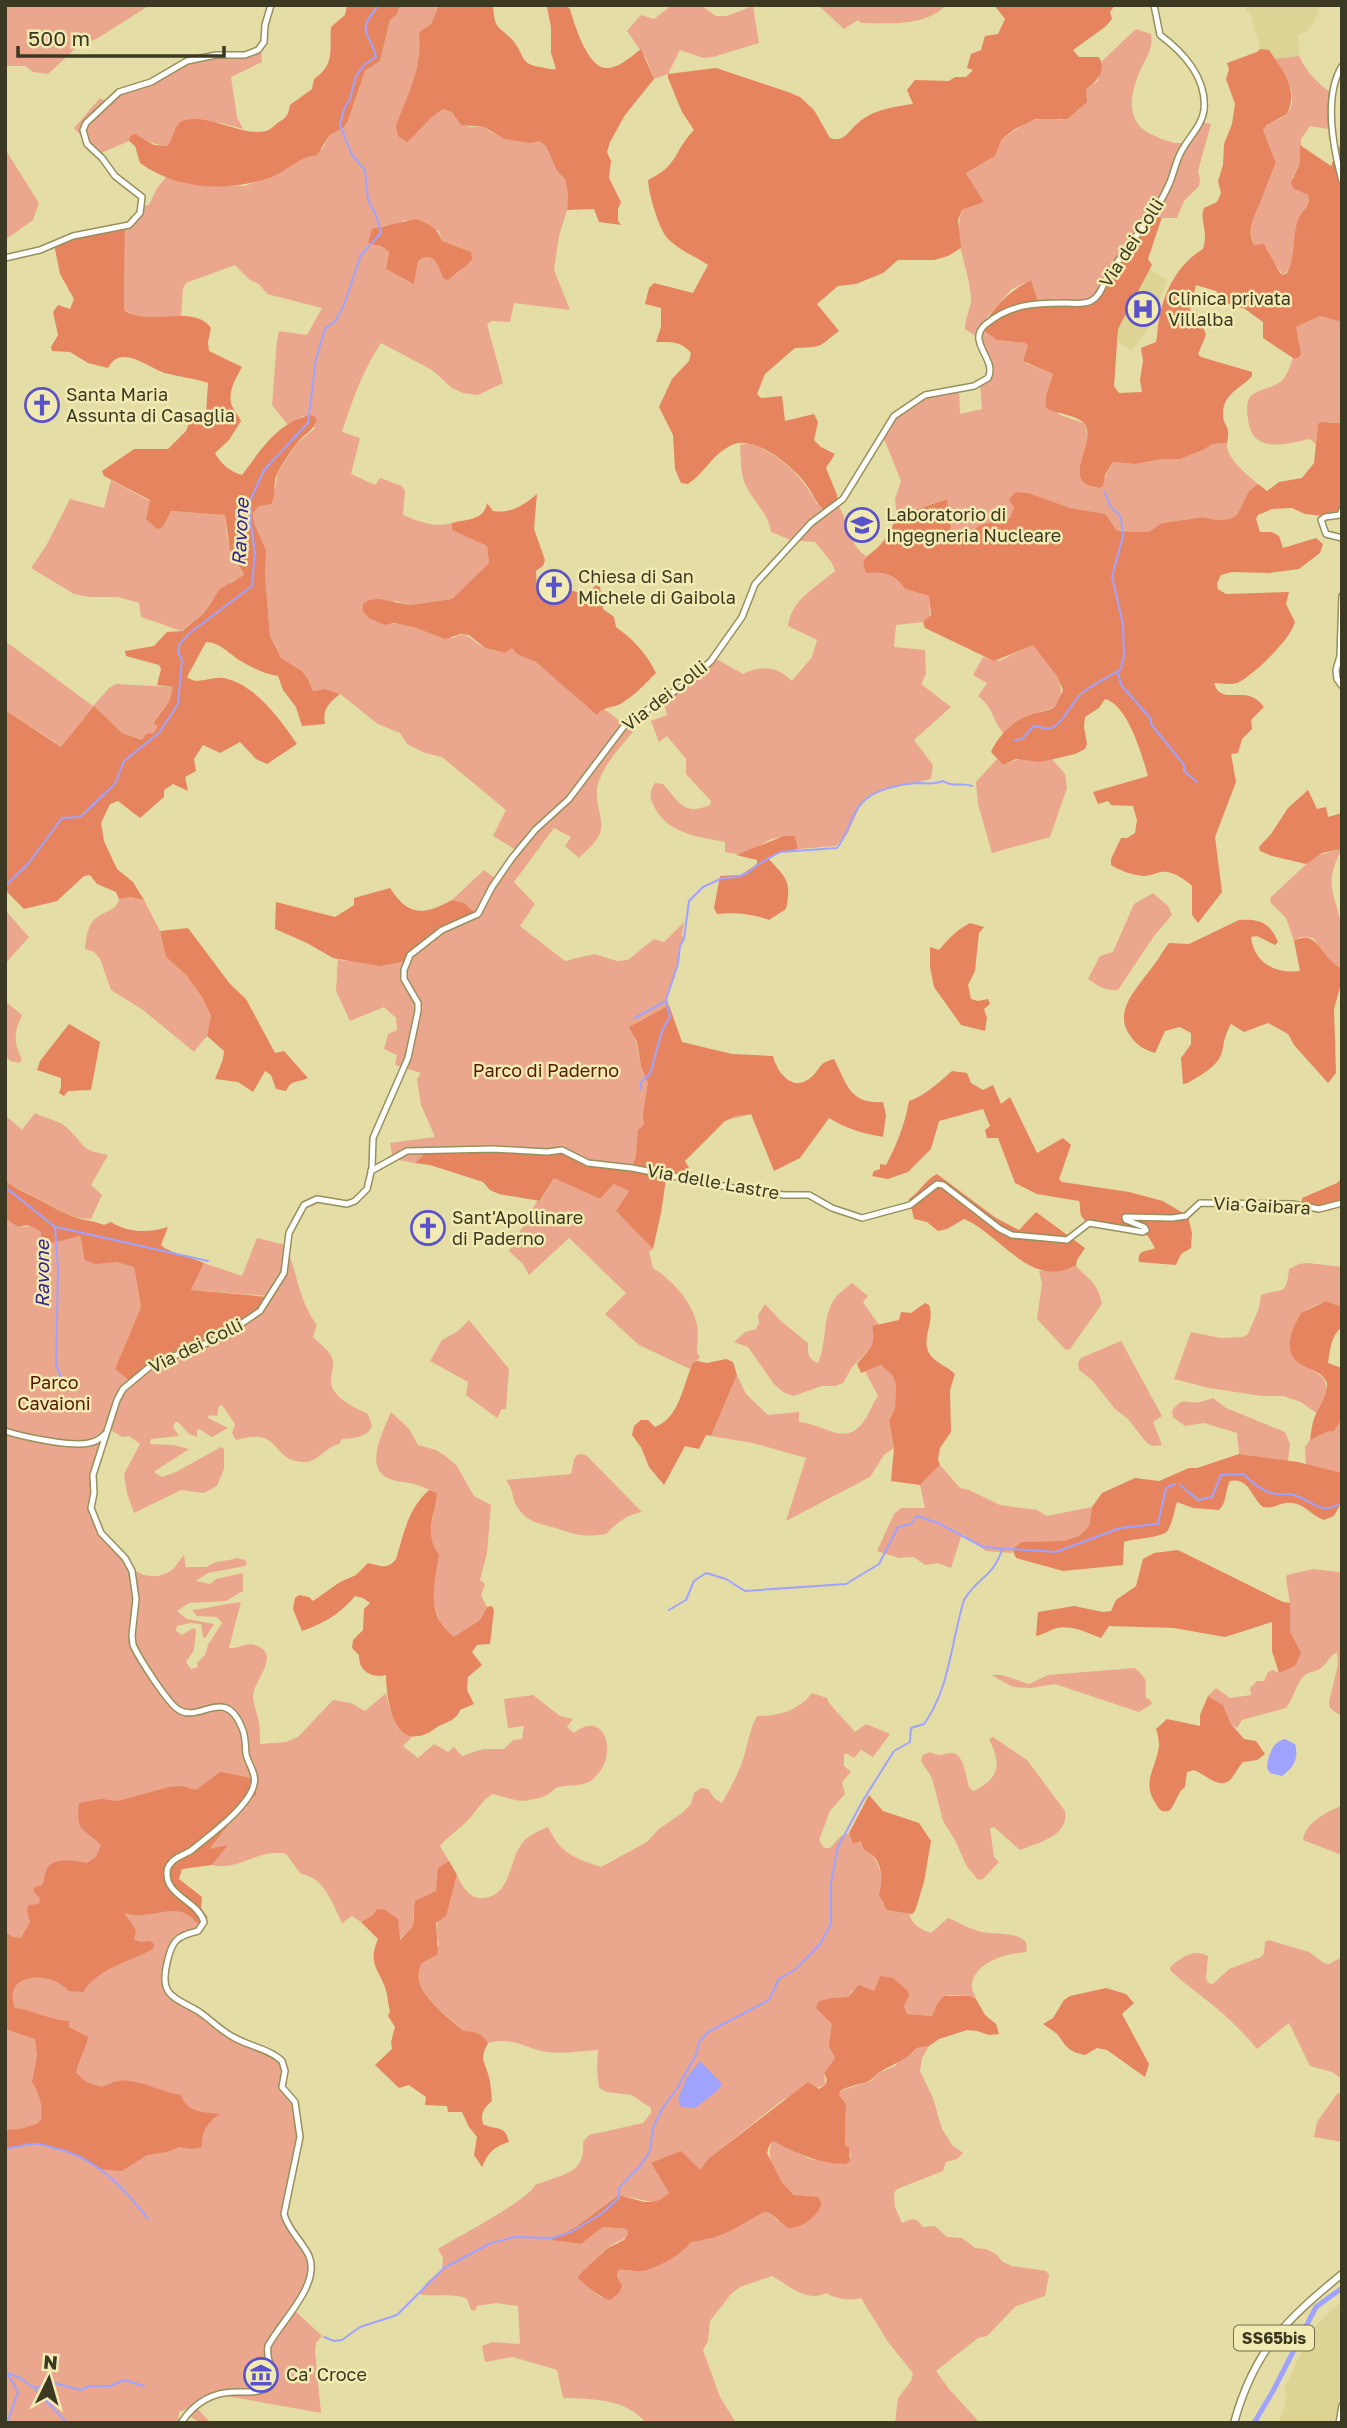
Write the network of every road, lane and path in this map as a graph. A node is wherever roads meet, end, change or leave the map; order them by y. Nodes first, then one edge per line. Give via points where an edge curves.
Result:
1 (271, 5) edge
2 (1154, 5) edge
3 (1342, 66) edge
4 (1342, 181) edge
5 (5, 258) edge
6 (1342, 510) edge
7 (1342, 538) edge
8 (1342, 596) edge
9 (1342, 686) edge
10 (371, 1171) junction
11 (1342, 1203) edge
12 (1186, 1216) joint
13 (5, 1431) edge
14 (104, 1435) junction
15 (1342, 2274) edge
16 (1342, 2406) edge
17 (181, 2423) edge
18 (1234, 2423) edge
19 (1339, 2423) edge

1 - 5 main road via 264,42 258,50 187,61 151,82 119,92 86,123 83,134 87,144 115,176 142,197 140,213 132,222
2 - 10 main road, Via dei Colli via 1160,35 1179,49 1200,84 1203,115 1152,214 1098,295 1086,303 1017,306 985,325 979,340 990,366 988,378 974,386 925,395 894,416 843,499 811,523 755,584 742,617 703,669 625,725 569,799 512,858 478,914 442,930 410,955 404,979 418,1011 410,1053 373,1138
3 - 4 main road via 1331,99
6 - 7 main road via 1340,515 1321,520 1326,534
8 - 9 main road via 1336,670
10 - 12 main road, Via delle Lastre via 407,1152 562,1150 588,1163 738,1189 809,1195 862,1218 902,1209 937,1184 943,1185 1000,1229 1036,1238 1066,1240 1089,1223 1143,1232 1144,1227 1125,1217
10 - 14 main road, Via dei Colli via 367,1189 353,1202 317,1199 304,1206 289,1233 285,1270 260,1311 225,1336 167,1357 144,1371 120,1393
11 - 12 main road, Via Gaibara via 1319,1209 1208,1202 1194,1206
13 - 14 main road via 83,1444
14 - 17 main road, Via dei Colli via 93,1475 91,1508 101,1533 132,1571 136,1604 133,1646 180,1711 194,1713 217,1706 234,1714 244,1732 255,1780 252,1791 225,1824 167,1868 171,1886 198,1910 204,1924 175,1942 166,1964 166,1987 173,1997 225,2032 282,2061 282,2087 295,2102 300,2137 284,2214 312,2267 310,2282 268,2346 269,2387 213,2395
15 - 18 main road, SS65bis via 1292,2316 1271,2341
16 - 19 main road

